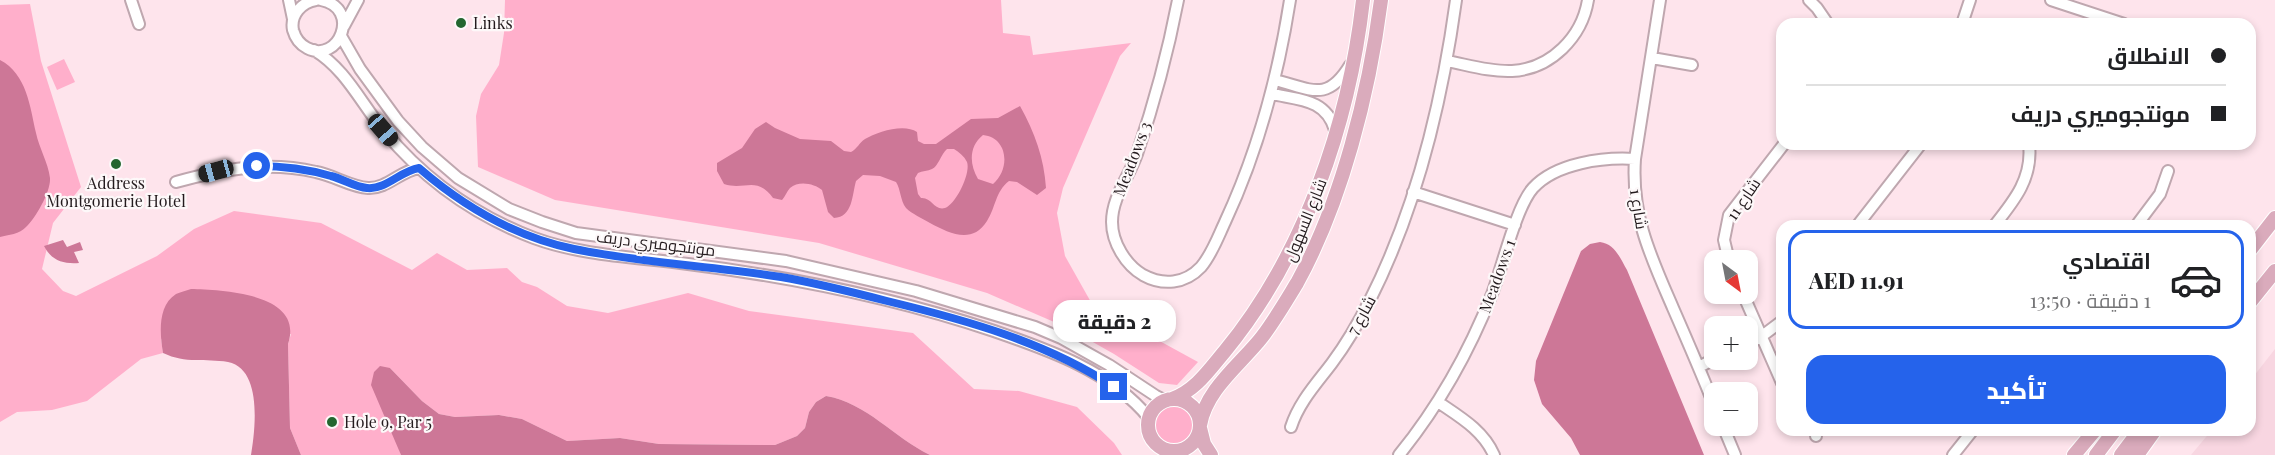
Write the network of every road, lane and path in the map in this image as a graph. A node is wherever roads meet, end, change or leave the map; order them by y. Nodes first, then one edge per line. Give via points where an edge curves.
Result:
1 (131, 0) edge
2 (290, 0) edge
3 (325, 0) edge
4 (358, 0) edge
5 (1178, 0) edge
6 (1290, 0) edge
7 (1363, 0) edge
8 (1381, 0) edge
9 (1456, 0) edge
10 (1588, 0) edge
11 (1660, 0) edge
12 (1809, 0) edge
13 (1970, 0) edge
14 (2051, 0) edge
15 (1824, 18) edge
16 (1964, 18) edge
17 (2106, 18) edge
18 (293, 19) junction
19 (139, 24) dead end
20 (342, 31) junction
21 (314, 50) junction
22 (1652, 58) junction
23 (1353, 60) junction
24 (1447, 61) junction
25 (1692, 65) dead end
26 (1275, 80) junction
27 (1319, 91) junction
28 (1272, 94) junction
29 (1316, 104) junction
30 (1335, 130) junction
31 (1779, 150) edge
32 (1916, 150) edge
33 (2029, 150) edge
34 (401, 151) junction
35 (1635, 159) junction
36 (419, 168) junction
37 (2168, 171) dead end
38 (394, 179) junction
39 (176, 182) dead end
40 (1413, 192) junction
41 (2275, 218) edge
42 (1862, 220) edge
43 (1998, 220) edge
44 (2140, 220) edge
45 (1515, 225) junction
46 (2256, 242) edge
47 (1726, 250) edge
48 (2275, 271) edge
49 (2256, 295) edge
50 (1748, 304) edge
51 (1776, 326) edge
52 (1762, 336) junction
53 (1758, 338) edge
54 (1704, 364) edge
55 (1698, 367) junction
56 (1776, 369) edge
57 (1704, 382) edge
58 (1169, 400) junction
59 (1438, 402) junction
60 (1149, 418) junction
61 (1200, 427) junction
62 (1292, 427) dead end
63 (1728, 436) edge
64 (1968, 436) edge
65 (2090, 436) edge
66 (2110, 436) edge
67 (2135, 436) edge
68 (2151, 436) edge
69 (1178, 453) edge
70 (1211, 455) edge
71 (1398, 455) edge
72 (1494, 455) edge
73 (1735, 455) edge
74 (1953, 455) edge
75 (2074, 455) edge
76 (2096, 455) edge
77 (2121, 455) edge
78 (2137, 455) edge

1 - 19 street
2 - 18 street
3 - 18 street via 303,5
3 - 20 street via 339,11
4 - 20 street
5 - 28 street, Meadows 3 via 1167,54 1136,157 1113,209 1115,239 1121,253 1140,273 1175,283 1205,261 1241,185
6 - 26 street, Meadows 3
7 - 23 main road, شارع السهول
8 - 61 main road, شارع السهول via 1361,107 1317,242 1280,311 1209,399
9 - 24 street, شارع 7
10 - 24 street via 1574,37 1541,64 1501,71
11 - 22 street, شارع 1
12 - 15 street
13 - 16 street
14 - 17 street
18 - 21 street via 296,38
20 - 21 street via 330,48
20 - 58 street, مونتجوميري دريف via 354,62 410,134 459,178 509,208 576,233 786,261 975,308 1061,338 1156,396
21 - 34 street, مونتجوميري دريف via 340,70
22 - 25 street
22 - 35 street, شارع 1
23 - 27 street via 1339,82
23 - 30 main road, شارع السهول
24 - 40 street, شارع 7
26 - 27 street
26 - 28 street, Meadows 3
27 - 29 street
28 - 29 street
29 - 30 street via 1329,116
30 - 58 main road, شارع السهول via 1300,233 1268,294 1199,382
31 - 47 street, شارع 11 via 1729,215 1724,240
32 - 42 street
33 - 43 street via 2030,165 2024,184
34 - 36 street, مونتجوميري دريف
34 - 38 street via 400,168
35 - 45 street, Meadows 1 via 1594,160 1549,176 1527,196
35 - 55 street, شارع 1 via 1641,231
36 - 38 street
36 - 60 street, مونتجوميري دريف via 468,206 501,224 572,249 783,277 913,307 1031,344 1101,378 1136,402
37 - 44 street via 2160,194
38 - 39 street via 377,188 367,188 319,172 257,166 216,171
40 - 45 street
40 - 62 street, شارع 7 via 1370,302 1301,404
41 - 46 main road
45 - 59 street, Meadows 1 via 1483,314
48 - 49 main road
50 - 52 street
51 - 52 street
52 - 53 street
52 - 56 street
54 - 55 street
55 - 57 street, شارع 1
58 - 60 main road via 1156,407
58 - 61 main road via 1192,406
59 - 71 street, Meadows 1
59 - 72 street via 1478,431
60 - 69 main road via 1153,440
61 - 69 main road via 1191,445
61 - 70 main road
63 - 73 street
64 - 74 street
65 - 75 main road
66 - 76 main road
67 - 77 main road
68 - 78 main road

